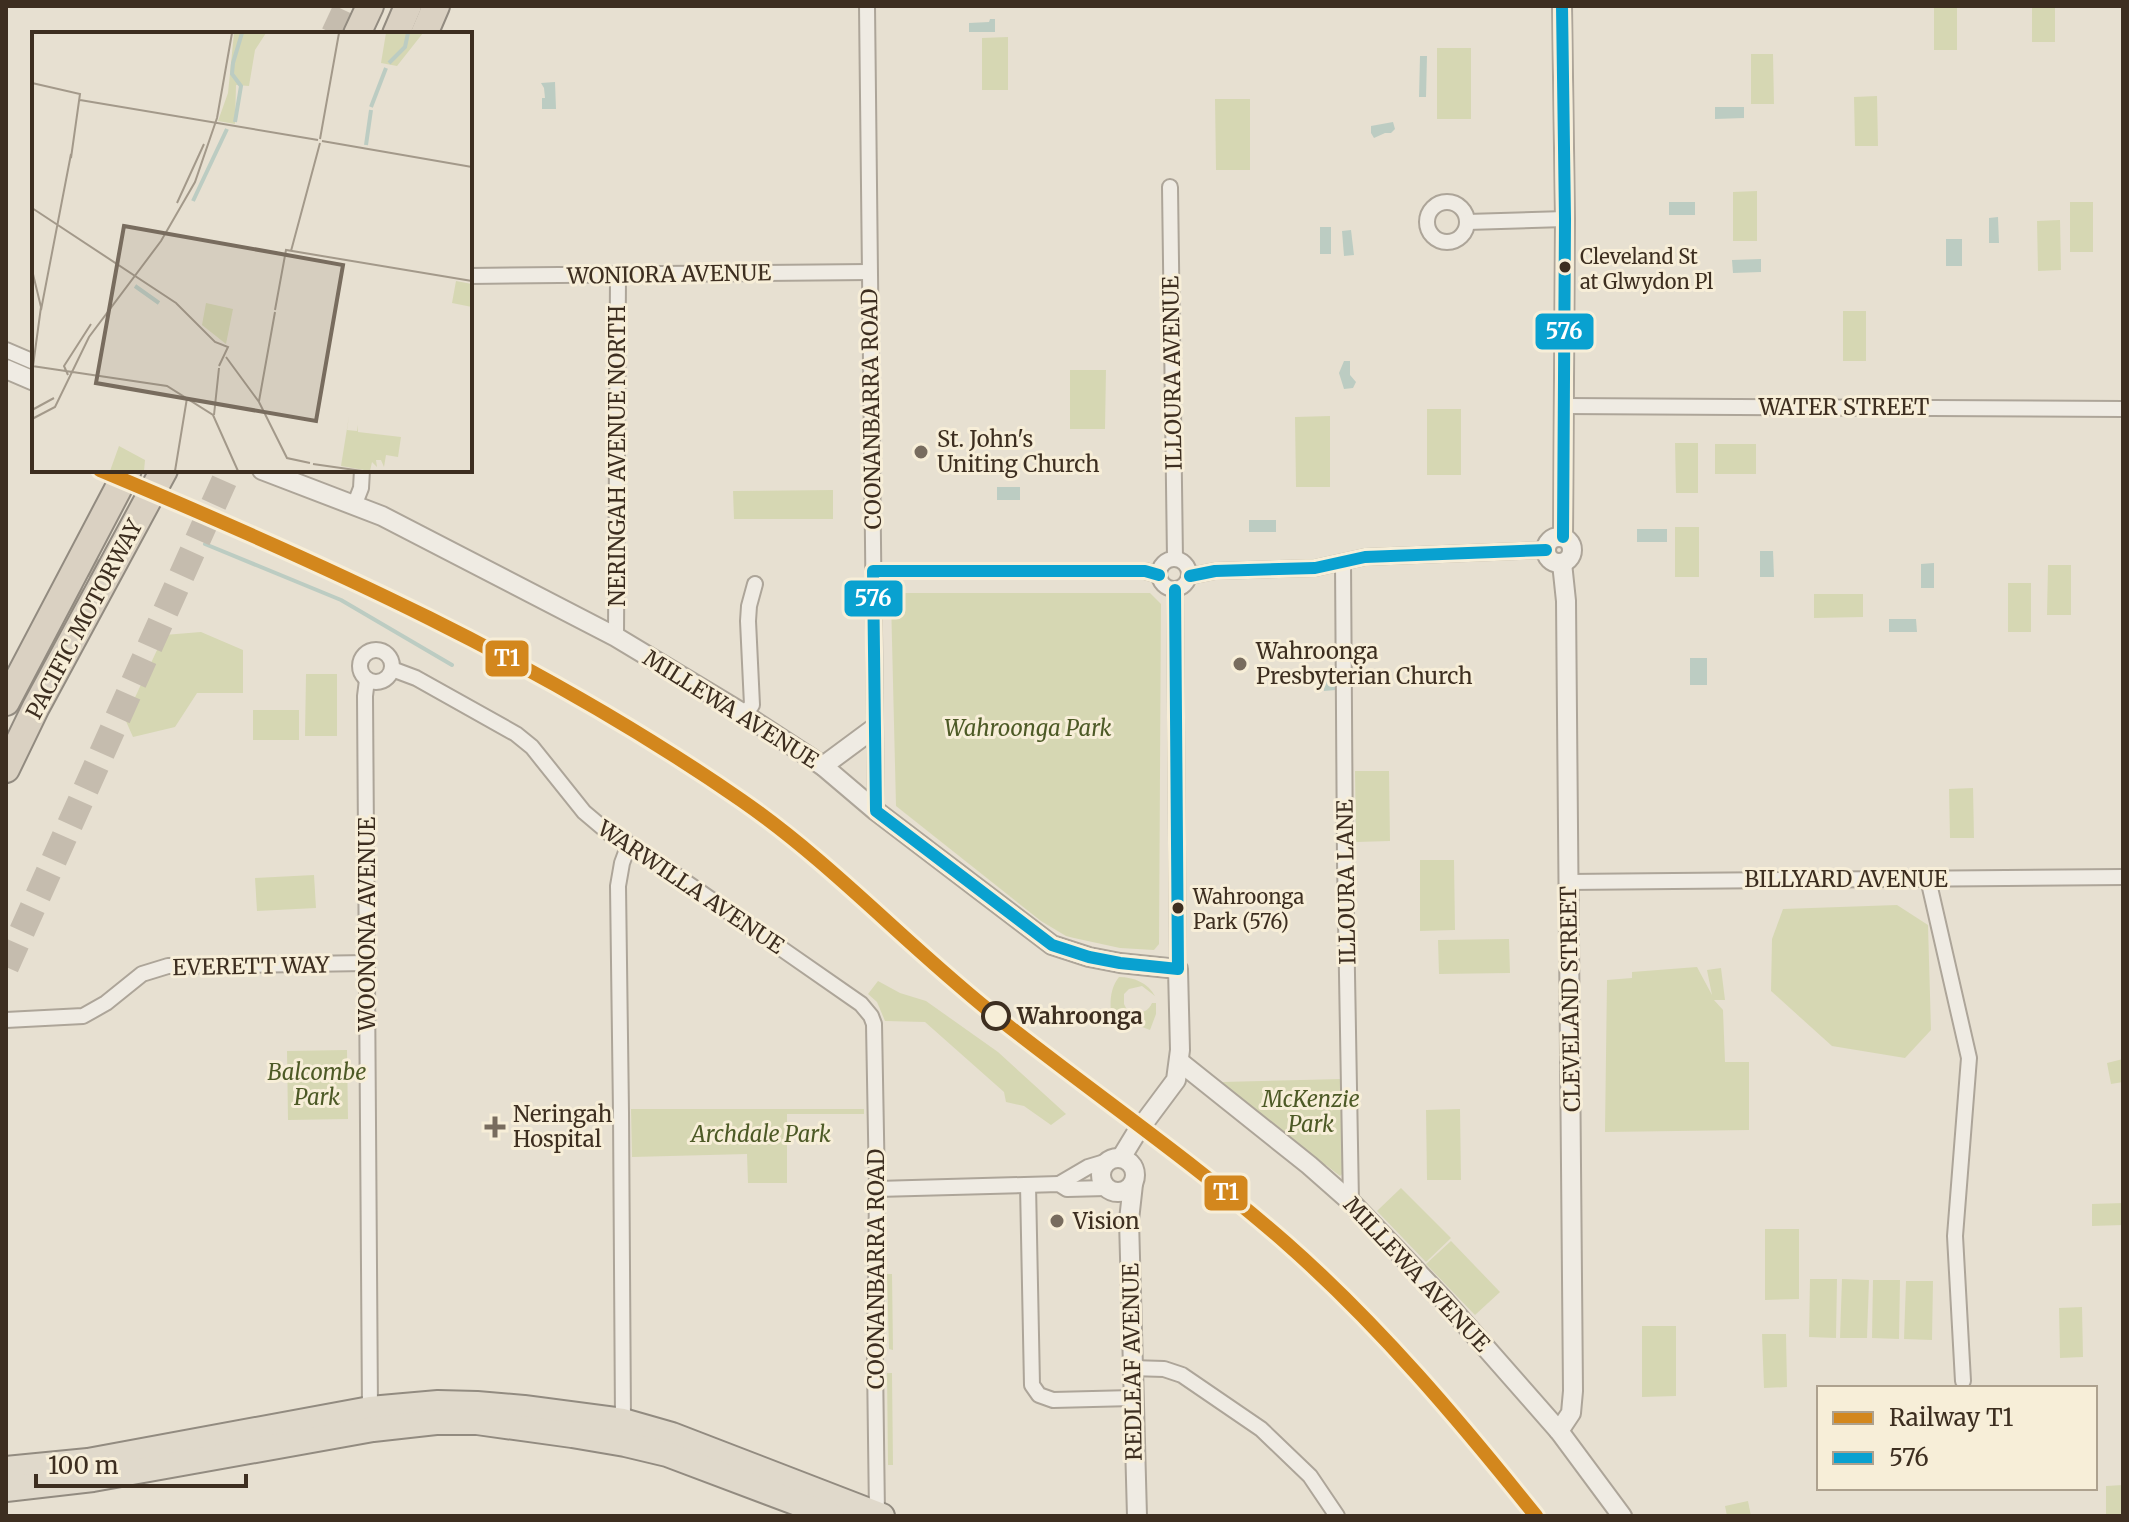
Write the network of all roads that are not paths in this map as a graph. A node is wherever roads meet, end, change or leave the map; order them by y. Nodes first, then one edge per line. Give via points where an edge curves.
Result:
1 (370, 6) edge
2 (408, 6) edge
3 (436, 6) edge
4 (867, 6) edge
5 (1562, 6) edge
6 (358, 32) edge
7 (397, 32) edge
8 (425, 32) edge
9 (1170, 187) dead end
10 (1565, 219) junction
11 (1467, 222) dead end
12 (869, 272) junction
13 (618, 275) junction
14 (472, 276) edge
15 (6, 350) edge
16 (32, 361) edge
17 (6, 369) edge
18 (32, 380) edge
19 (1565, 406) junction
20 (2123, 409) edge
21 (127, 472) edge
22 (163, 472) edge
23 (267, 472) edge
24 (362, 472) edge
25 (354, 506) junction
26 (1563, 537) junction
27 (1546, 550) junction
28 (1175, 559) junction
29 (1343, 562) junction
30 (1562, 563) junction
31 (873, 571) junction
32 (1159, 575) junction
33 (1190, 576) junction
34 (755, 584) dead end
35 (1175, 590) junction
36 (616, 637) junction
37 (34, 646) junction
38 (392, 669) junction
39 (367, 680) junction
40 (6, 692) edge
41 (6, 702) edge
42 (744, 714) junction
43 (873, 729) junction
44 (823, 766) junction
45 (6, 769) edge
46 (876, 811) junction
47 (629, 844) junction
48 (2123, 877) edge
49 (1928, 879) junction
50 (1568, 882) junction
51 (367, 963) junction
52 (1178, 969) junction
53 (6, 1020) edge
54 (874, 1024) joint
55 (1180, 1062) junction
56 (1115, 1160) junction
57 (1059, 1184) junction
58 (1133, 1184) junction
59 (1028, 1185) junction
60 (877, 1189) junction
61 (1108, 1190) junction
62 (1351, 1202) junction
63 (1129, 1220) junction
64 (1131, 1368) junction
65 (1963, 1381) dead end
66 (1133, 1398) junction
67 (370, 1409) junction
68 (623, 1421) junction
69 (1559, 1431) junction
70 (6, 1469) edge
71 (6, 1489) edge
72 (1134, 1512) edge
73 (879, 1515) edge
74 (832, 1516) edge
75 (1337, 1516) edge
76 (1622, 1516) edge

1 - 6 highway
2 - 7 highway
3 - 8 highway
4 - 12 street, COONANBARRA ROAD
5 - 10 street
9 - 28 street, ILLOURA AVENUE
10 - 11 street
10 - 19 street
12 - 13 street, WONIORA AVENUE
12 - 31 street, COONANBARRA ROAD
13 - 14 street, WONIORA AVENUE
13 - 36 street, NERINGAH AVENUE NORTH
15 - 16 street
17 - 18 street
19 - 20 street, WATER STREET
19 - 26 street
21 - 37 highway, PACIFIC MOTORWAY
22 - 45 highway, PACIFIC MOTORWAY
23 - 25 street, MILLEWA AVENUE
24 - 25 street
25 - 36 street, MILLEWA AVENUE
26 - 27 street via 1554,538
26 - 30 street via 1572,551
27 - 29 street
27 - 30 street via 1553,561
28 - 32 street via 1164,563
28 - 33 street via 1185,563
29 - 33 street
29 - 62 street, ILLOURA LANE
30 - 50 street, CLEVELAND STREET
31 - 32 street
31 - 43 street, COONANBARRA ROAD
32 - 35 street via 1163,585
33 - 35 street
34 - 42 street via 748,621 752,705
35 - 52 street
36 - 42 street, MILLEWA AVENUE
37 - 40 highway
37 - 41 highway
38 - 39 street via 384,680
38 - 39 street via 389,656 372,650 361,661
38 - 47 street, WARWILLA AVENUE via 516,734 584,812
39 - 51 street, WOONONA AVENUE
42 - 44 street, MILLEWA AVENUE
43 - 44 street
43 - 46 street, COONANBARRA ROAD
44 - 46 street, MILLEWA AVENUE
46 - 52 street, MILLEWA AVENUE via 1052,945 1120,963
47 - 54 street, WARWILLA AVENUE via 861,1004
47 - 68 street via 618,886
48 - 49 street, BILLYARD AVENUE
49 - 50 street, BILLYARD AVENUE
49 - 65 street via 1969,1058 1955,1236
50 - 69 street, CLEVELAND STREET via 1573,1391 1571,1413
51 - 53 street, EVERETT WAY via 168,966 142,974 83,1016
51 - 67 street, WOONONA AVENUE
52 - 55 street
54 - 60 street, COONANBARRA ROAD
55 - 56 street via 1173,1085
55 - 62 street, MILLEWA AVENUE
56 - 57 street via 1088,1167
56 - 58 street via 1133,1166
56 - 61 street via 1101,1172
57 - 59 street
57 - 61 street
58 - 61 street via 1123,1192
58 - 63 street, REDLEAF AVENUE
59 - 60 street
59 - 66 street via 1032,1385 1039,1395 1053,1400
60 - 73 street, COONANBARRA ROAD
61 - 63 street
62 - 69 street, MILLEWA AVENUE
63 - 64 street, REDLEAF AVENUE
64 - 66 street, REDLEAF AVENUE
64 - 75 street via 1182,1375 1261,1429 1310,1476
66 - 72 street, REDLEAF AVENUE
67 - 68 highway via 477,1404
67 - 70 highway via 88,1461
68 - 73 highway
69 - 76 street, MILLEWA AVENUE
71 - 74 highway via 93,1479 373,1429 477,1422 667,1454

